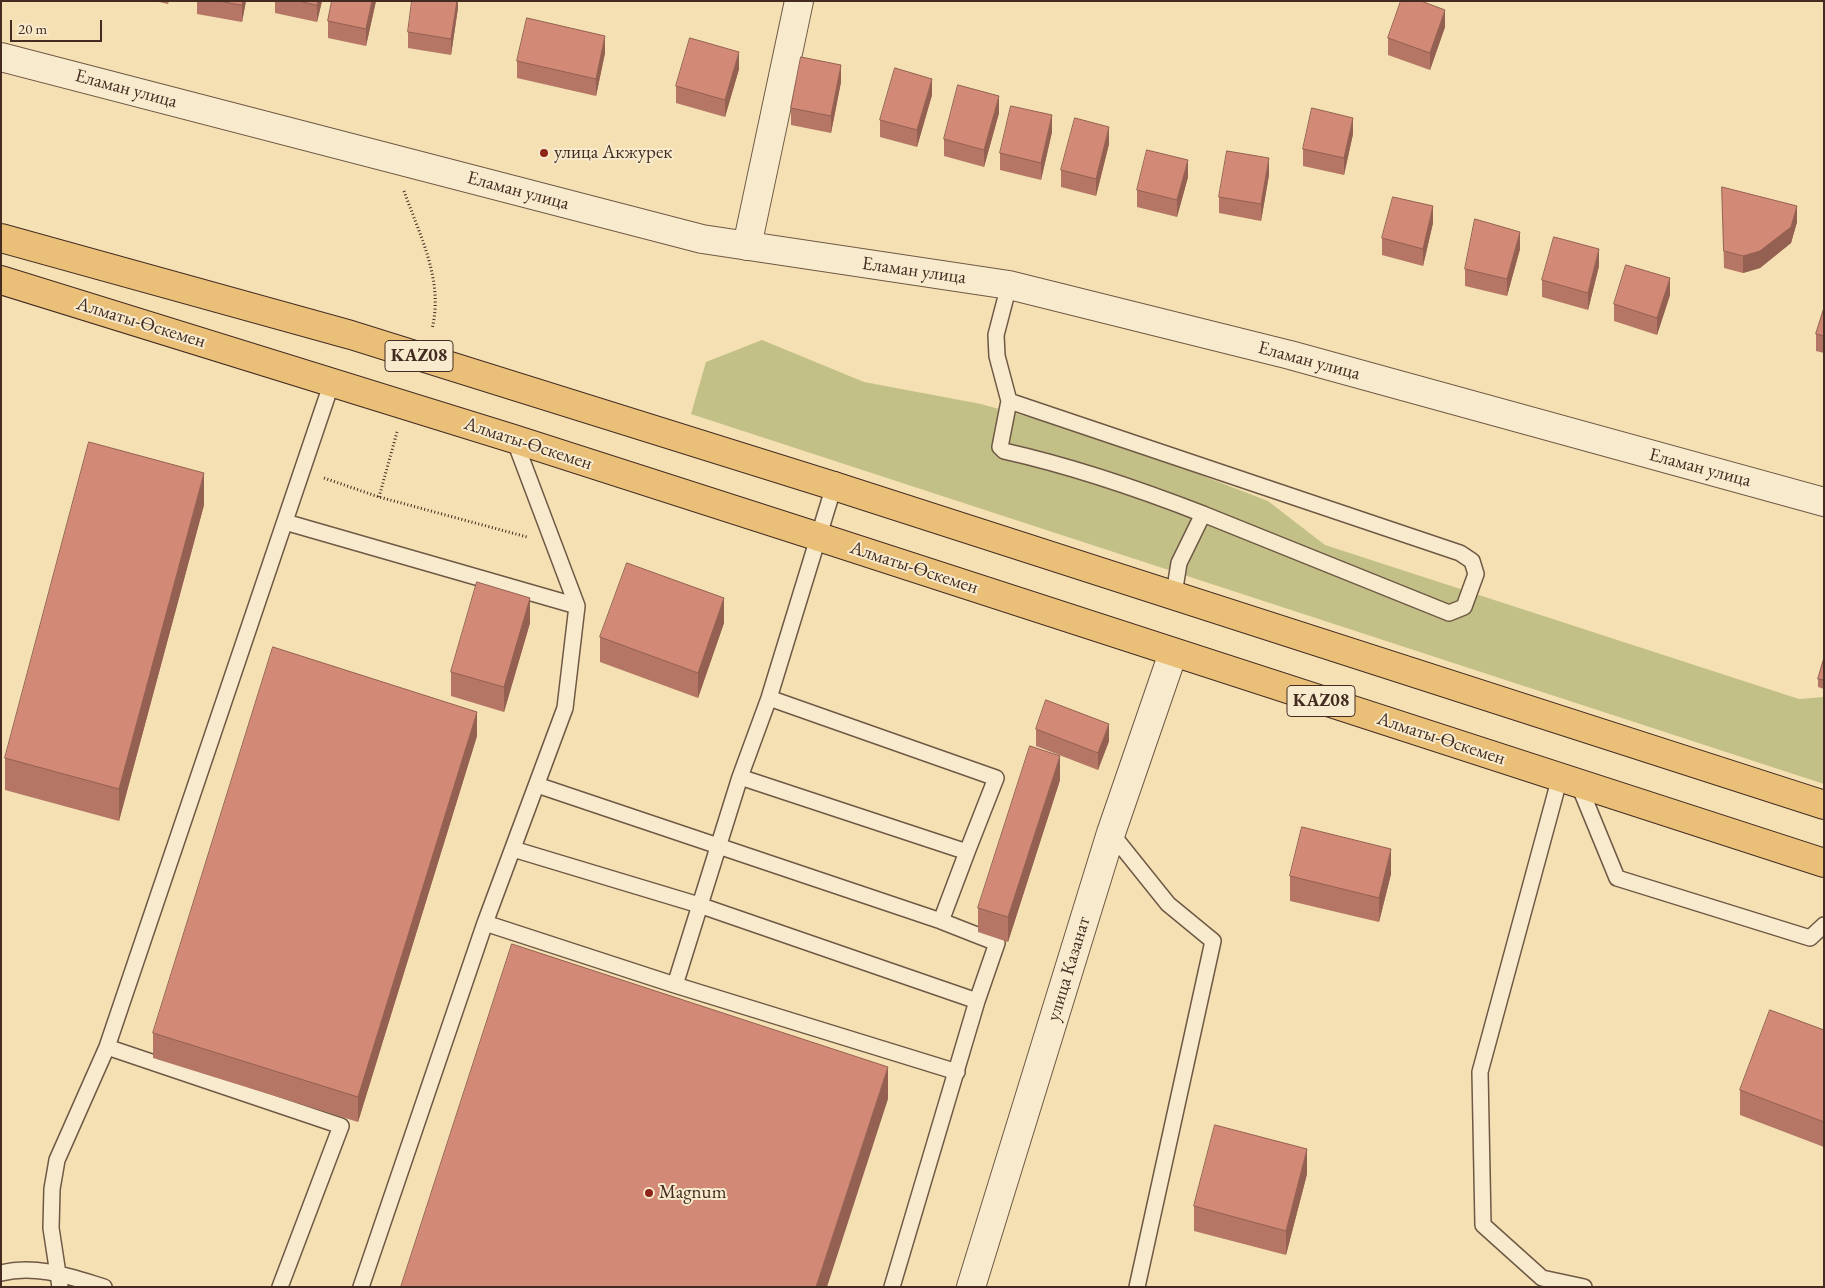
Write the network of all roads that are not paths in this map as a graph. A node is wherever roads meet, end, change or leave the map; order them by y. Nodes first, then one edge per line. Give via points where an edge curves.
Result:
1 (799, 1) edge
2 (1, 57) edge
3 (1, 238) edge
4 (747, 246) junction
5 (2, 283) edge
6 (1009, 285) junction
7 (332, 382) junction
8 (1009, 401) junction
9 (514, 439) junction
10 (834, 486) junction
11 (1824, 502) edge
12 (1203, 514) junction
13 (285, 522) junction
14 (819, 537) junction
15 (1174, 594) junction
16 (577, 606) junction
17 (1173, 653) junction
18 (770, 698) junction
19 (740, 777) junction
20 (1569, 780) junction
21 (537, 785) junction
22 (1824, 805) edge
23 (1111, 833) junction
24 (719, 846) junction
25 (513, 849) junction
26 (967, 852) junction
27 (1824, 863) edge
28 (699, 905) junction
29 (941, 921) junction
30 (485, 923) junction
31 (1824, 925) edge
32 (675, 985) junction
33 (977, 1002) junction
34 (107, 1047) junction
35 (957, 1072) junction
36 (1, 1273) edge
37 (59, 1280) edge
38 (104, 1287) edge
39 (280, 1287) edge
40 (362, 1287) edge
41 (892, 1287) edge
42 (971, 1287) edge
43 (1136, 1287) edge
44 (1584, 1287) edge

1 - 4 street
2 - 4 street, Еламан улица via 702,239
3 - 10 main road, KAZ08 via 351,335
4 - 6 street, Еламан улица
5 - 7 main road, Алматы-Өскемен / KAZ08
6 - 8 lane via 996,335 997,356
6 - 11 street, Еламан улица via 1290,355
7 - 9 main road, Алматы-Өскемен / KAZ08
7 - 13 lane
8 - 12 lane via 1000,445 1004,451 1073,470
8 - 12 lane via 1460,553 1472,561 1476,574 1464,607 1449,613
9 - 14 main road, Алматы-Өскемен / KAZ08
9 - 16 lane
10 - 14 lane
10 - 15 main road, KAZ08
12 - 15 lane via 1179,563
13 - 16 lane
13 - 34 lane
14 - 17 main road, Алматы-Өскемен / KAZ08
14 - 18 lane
15 - 22 main road, KAZ08
16 - 21 lane via 565,708
17 - 20 main road, Алматы-Өскемен / KAZ08
17 - 23 street, улица Казанат
18 - 19 lane
18 - 26 lane via 996,778
19 - 24 lane
19 - 26 lane
20 - 27 main road, Алматы-Өскемен / KAZ08
20 - 31 lane via 1617,878 1810,938
20 - 44 lane via 1480,1072 1483,1225 1542,1278
21 - 24 lane
21 - 25 lane
23 - 42 street, улица Казанат
23 - 43 lane via 1168,904 1213,941
24 - 28 lane
24 - 29 lane
25 - 28 lane
25 - 30 lane
26 - 29 lane
28 - 32 lane
28 - 33 lane
29 - 33 lane via 997,943
30 - 32 lane
30 - 40 lane
32 - 35 lane
33 - 35 lane
34 - 37 lane via 57,1160 51,1228
34 - 39 lane via 341,1126
35 - 41 lane
36 - 37 lane via 14,1270
37 - 38 lane

